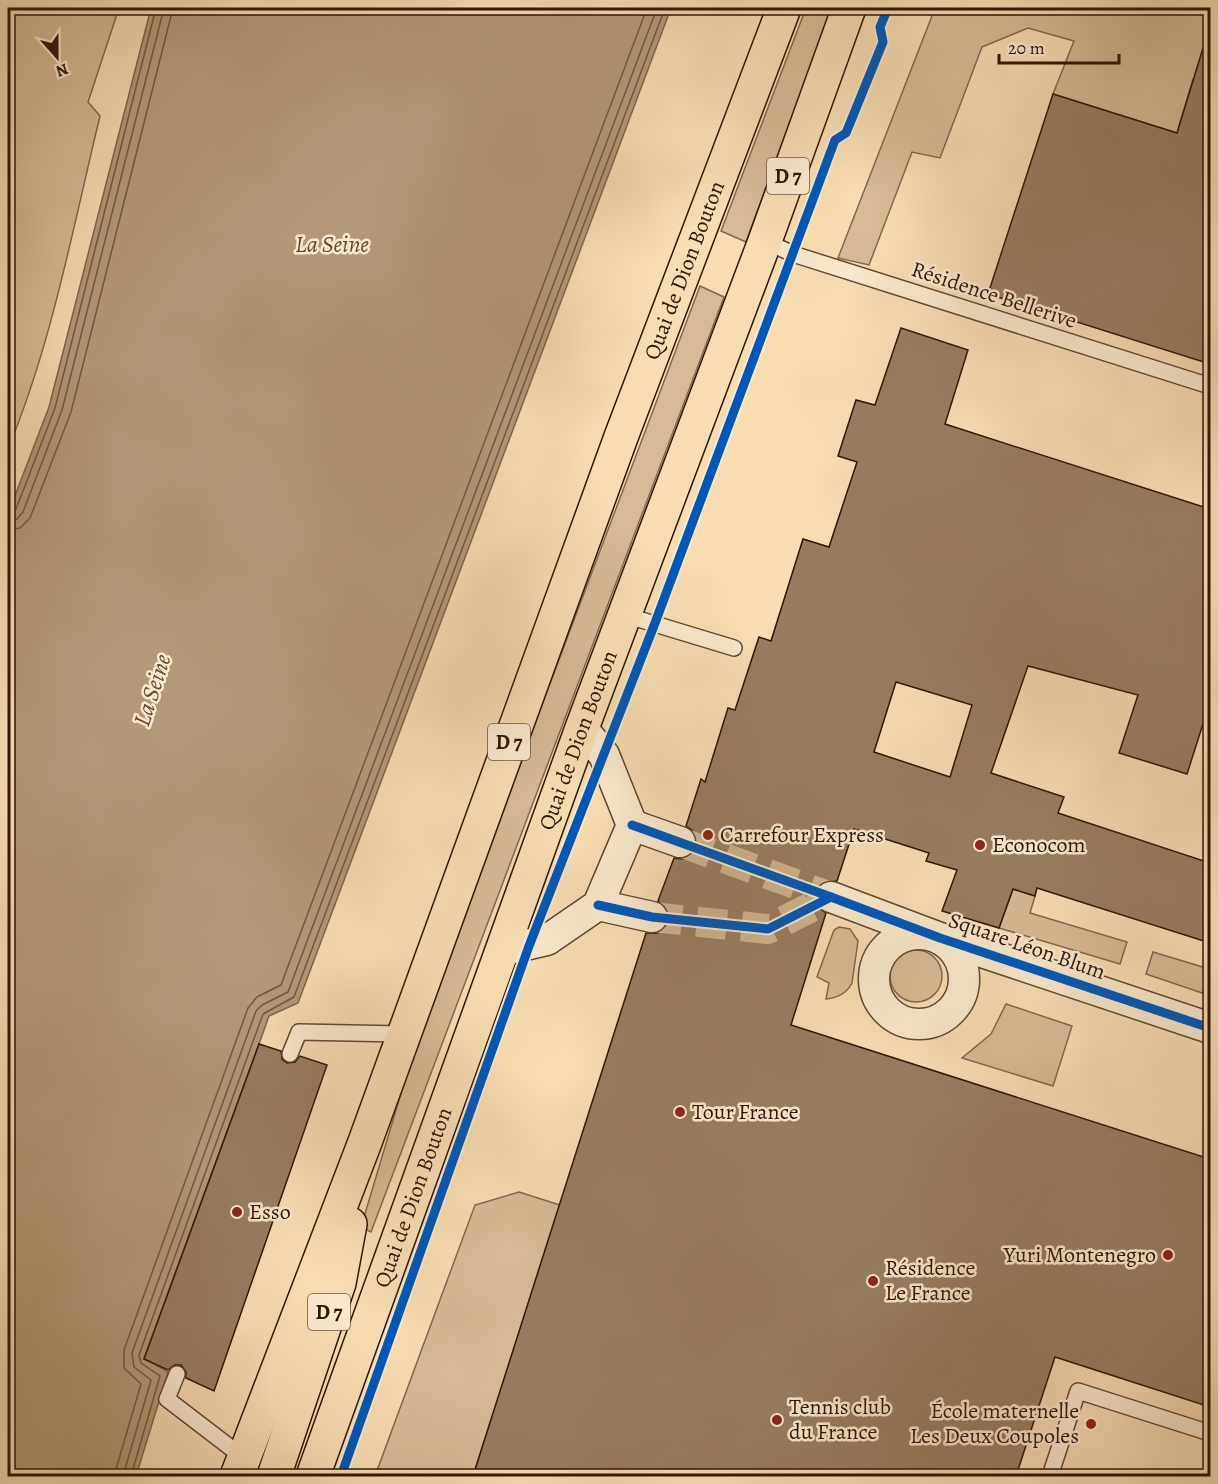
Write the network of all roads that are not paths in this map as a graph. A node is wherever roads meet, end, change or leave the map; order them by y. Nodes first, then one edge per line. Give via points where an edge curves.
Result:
1 (784, 8) edge
2 (849, 8) edge
3 (765, 241) junction
4 (1210, 386) edge
5 (625, 615) junction
6 (734, 648) dead end
7 (582, 728) junction
8 (632, 825) junction
9 (680, 842) tunnel mouth
10 (831, 897) dead end
11 (598, 906) junction
12 (652, 917) tunnel mouth
13 (504, 950) junction
14 (1210, 1028) edge
15 (402, 1034) junction
16 (290, 1054) dead end
17 (365, 1142) junction
18 (177, 1374) dead end
19 (1210, 1433) edge
20 (241, 1467) edge
21 (273, 1476) edge
22 (313, 1476) edge
23 (1050, 1476) edge

1 - 15 main road, Quai de Dion Bouton / D 7
2 - 3 main road, Quai de Dion Bouton / D 7
3 - 4 lane, Résidence Bellerive via 793,254
3 - 5 main road, Quai de Dion Bouton / D 7
5 - 6 lane
5 - 7 main road, Quai de Dion Bouton / D 7
7 - 8 street via 604,755
7 - 13 main road, Quai de Dion Bouton / D 7
8 - 9 street
8 - 11 street
10 - 14 street, Square Léon Blum via 940,938
11 - 12 street
11 - 13 street via 547,940
13 - 22 main road, Quai de Dion Bouton / D 7
15 - 16 lane via 299,1032
15 - 17 main road, Quai de Dion Bouton / D 7
17 - 20 main road, Quai de Dion Bouton / D 7
17 - 21 main road, Quai de Dion Bouton / D 7 via 339,1283
18 - 20 lane via 166,1399
19 - 23 lane via 1078,1391

